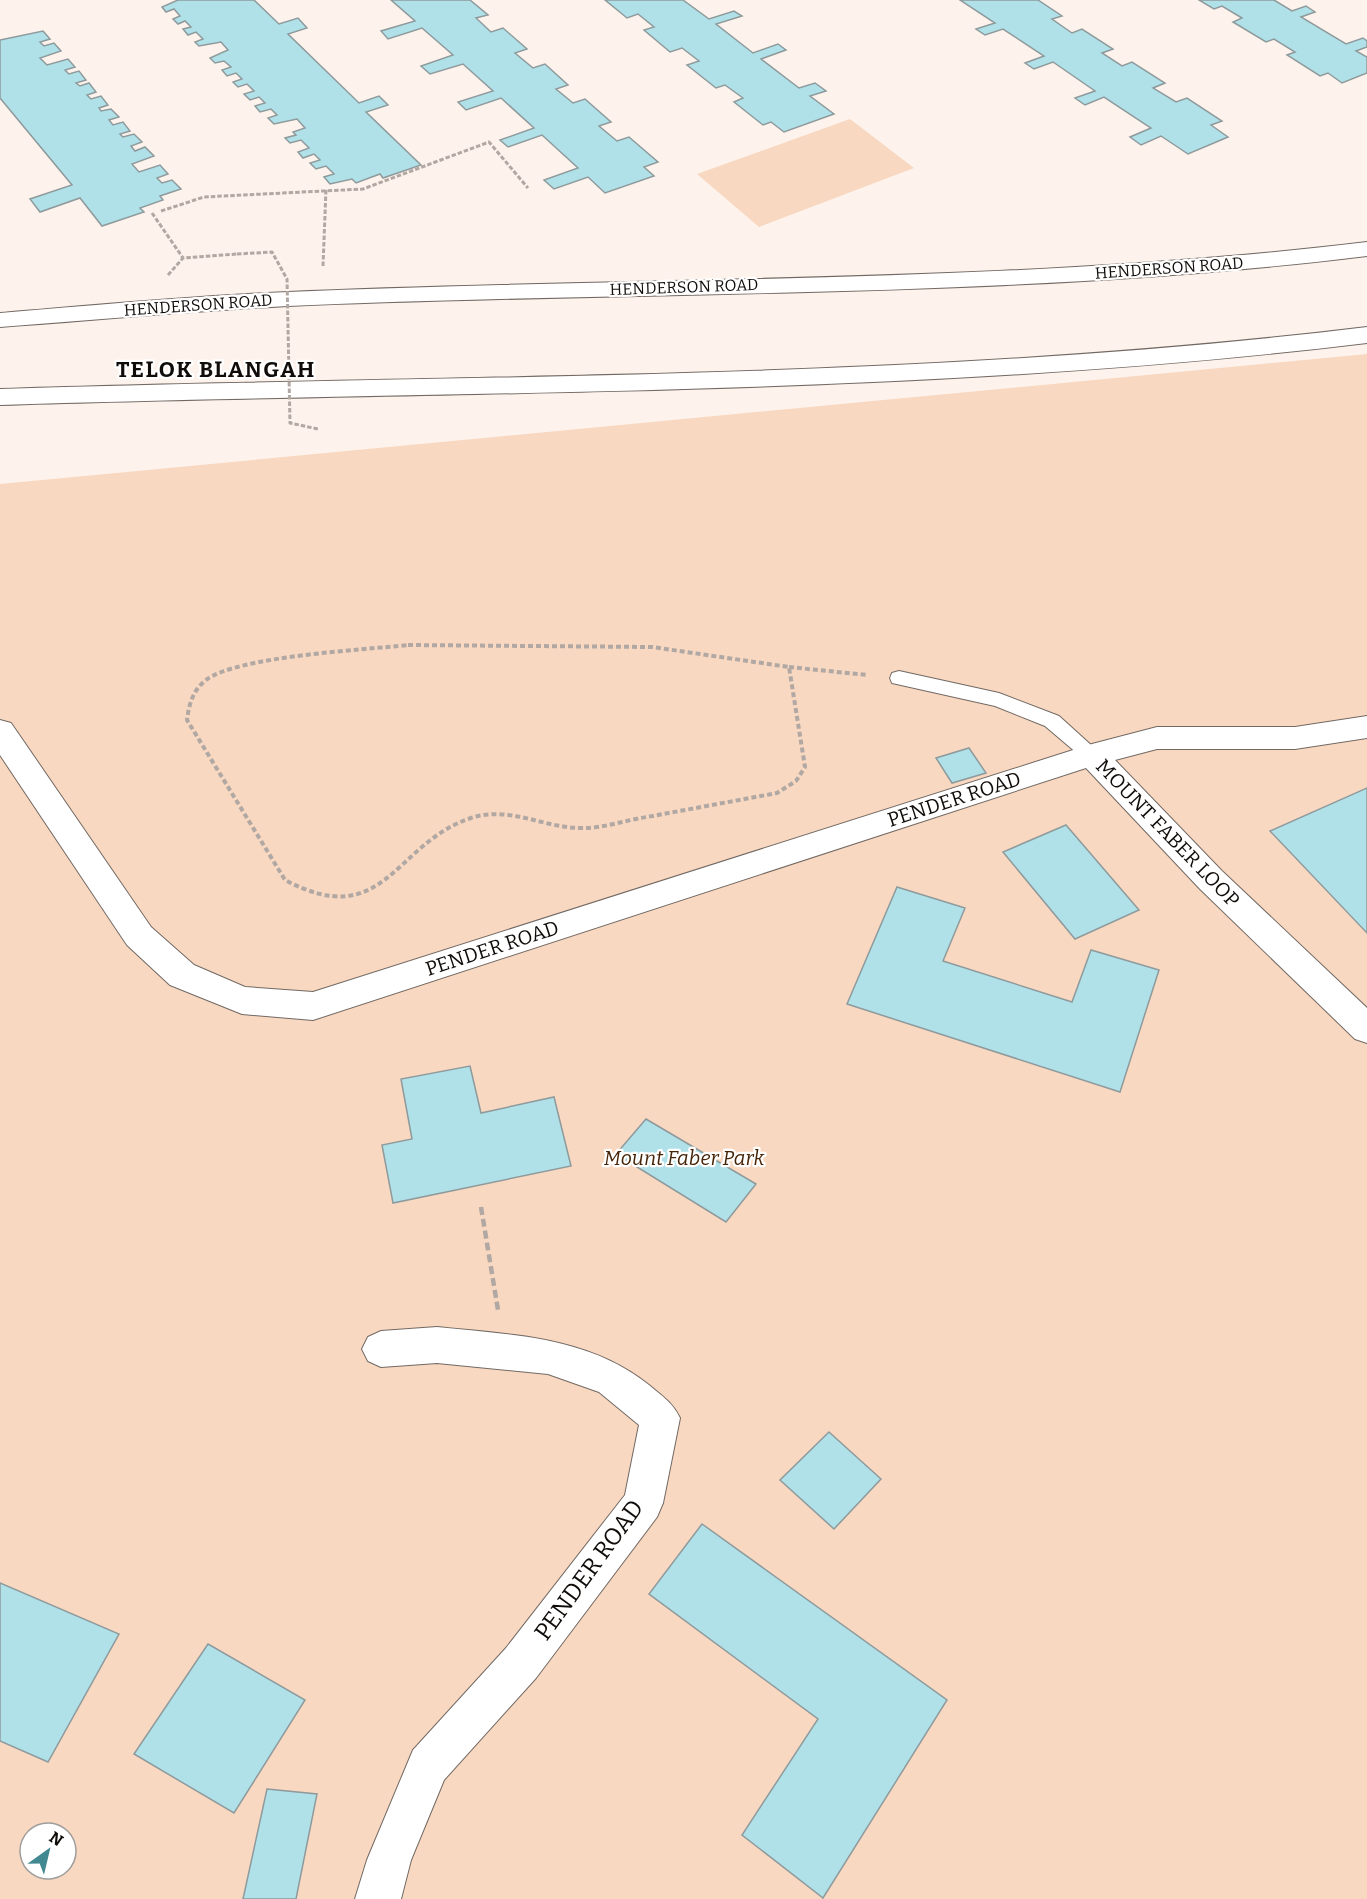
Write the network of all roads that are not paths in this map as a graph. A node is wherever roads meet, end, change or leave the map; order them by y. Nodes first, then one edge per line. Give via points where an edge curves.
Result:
1 (1367, 249) edge
2 (0, 320) edge
3 (1367, 335) edge
4 (0, 398) edge
5 (899, 678) road end
6 (1367, 728) edge
7 (0, 731) edge
8 (1092, 755) junction
9 (1367, 1029) edge
10 (381, 1349) dead end
11 (378, 1899) edge

1 - 2 main road, HENDERSON ROAD via 1260,262 1057,276 286,299
3 - 4 main road via 1259,348 866,376 283,387
5 - 8 lane via 999,700 1052,721
6 - 8 main road, MOUNT FABER LOOP via 1295,738 1157,738
7 - 8 main road, PENDER ROAD via 140,936 182,975 242,1000 313,1006
8 - 9 main road, MOUNT FABER LOOP via 1211,880
10 - 11 main road, PENDER ROAD via 437,1345 548,1356 612,1379 660,1418 643,1503 521,1663 428,1765 389,1860

